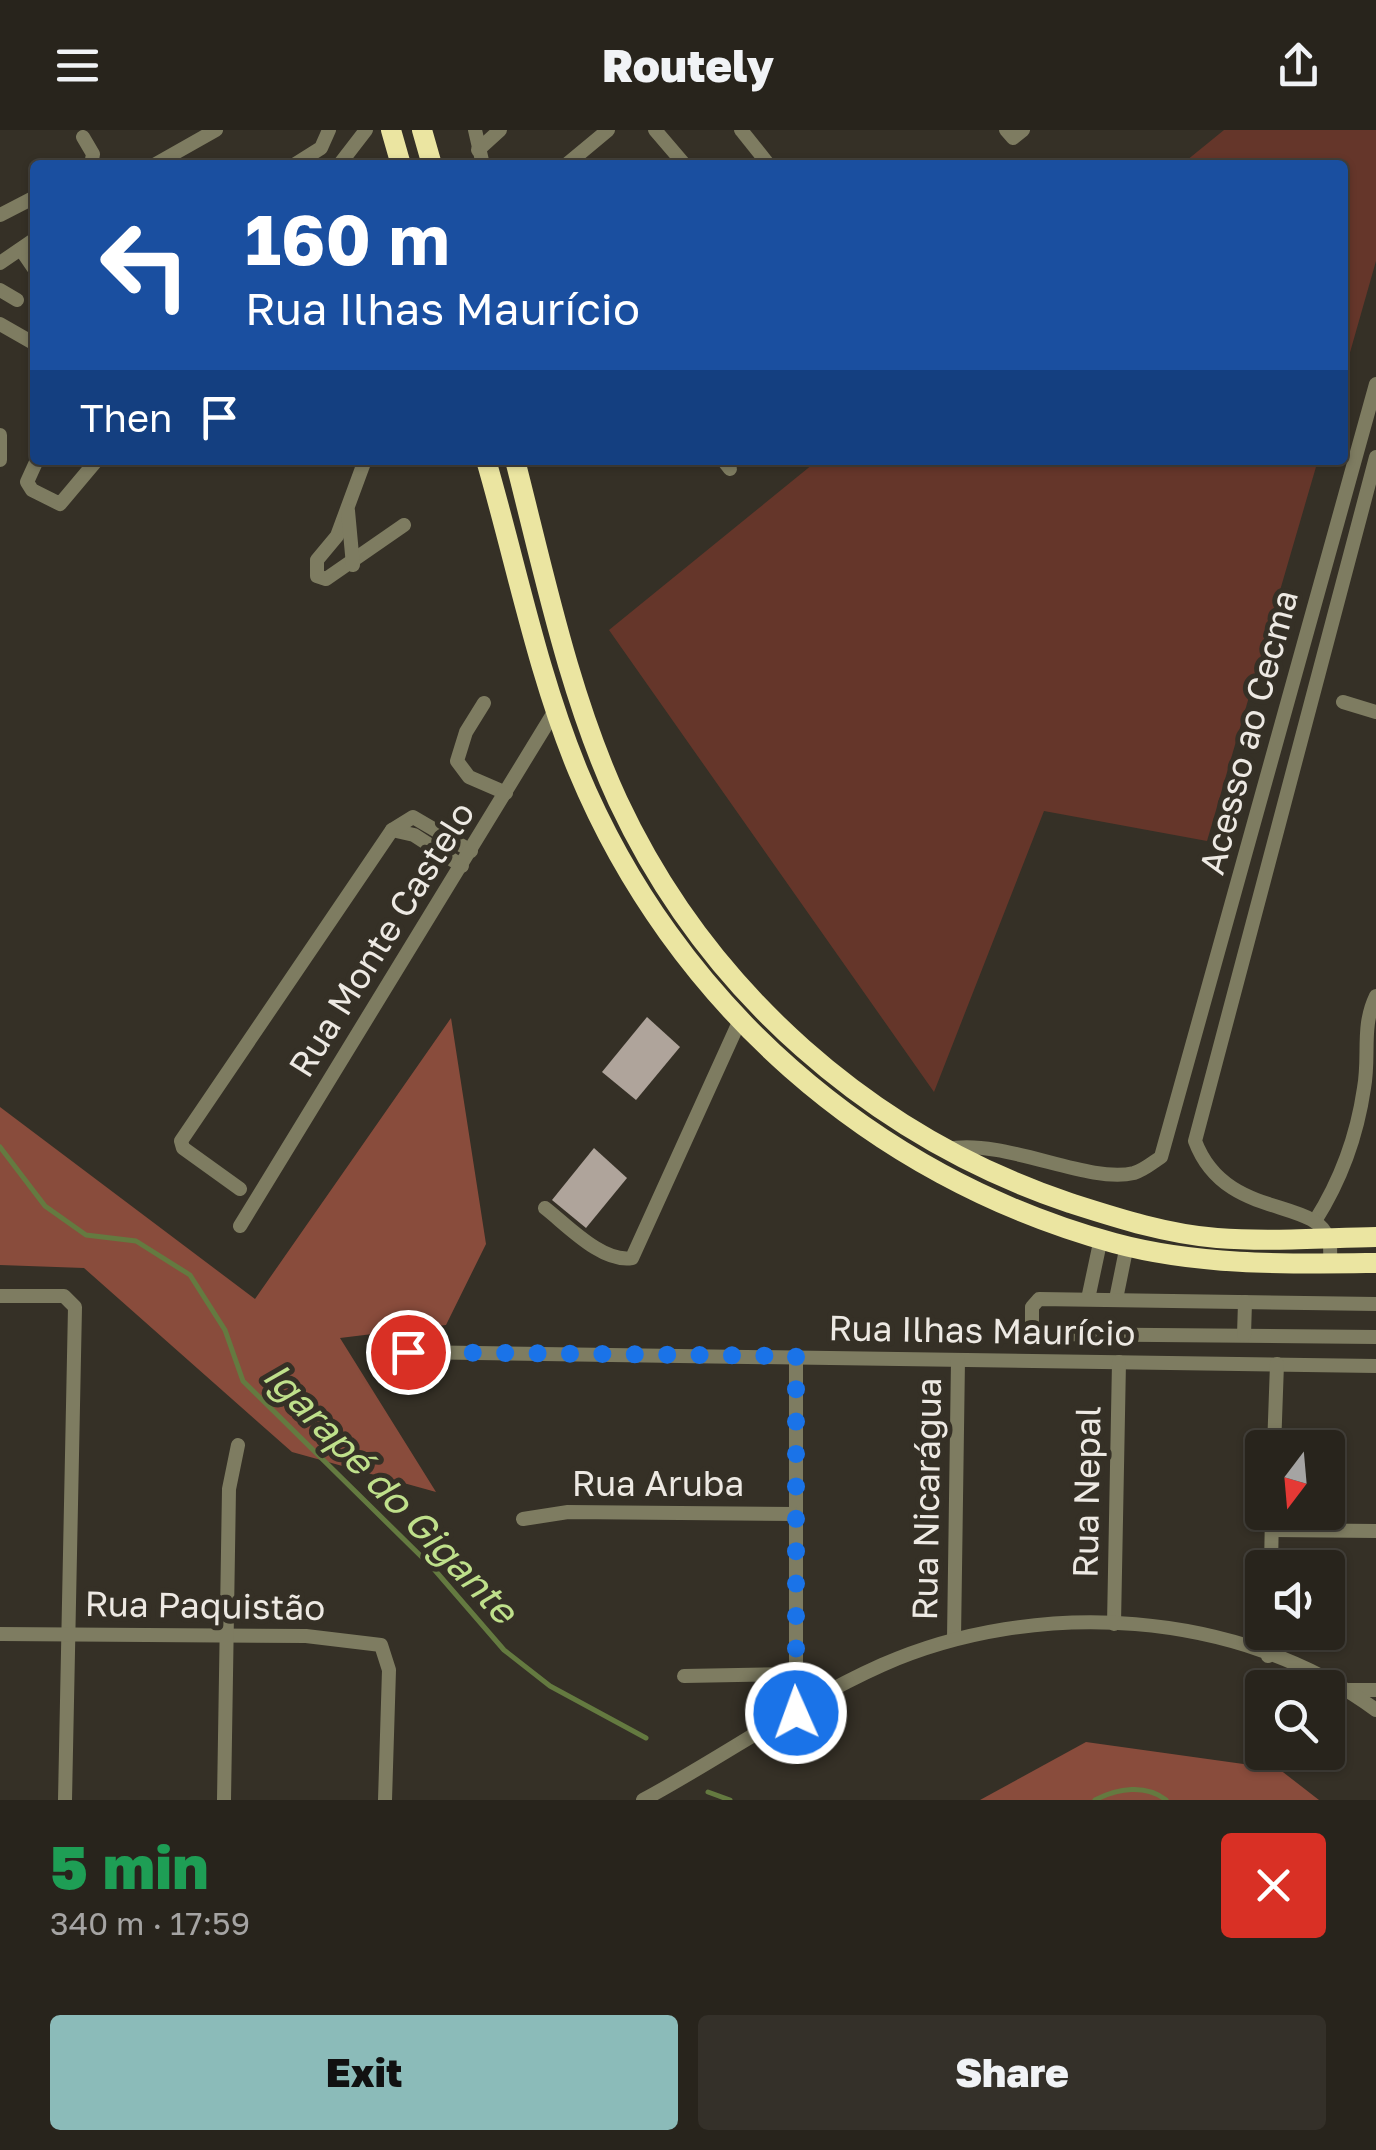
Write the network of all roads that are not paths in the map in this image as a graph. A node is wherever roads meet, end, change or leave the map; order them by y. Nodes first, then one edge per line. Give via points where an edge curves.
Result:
1 (216, 130) edge
2 (329, 130) edge
3 (366, 130) edge
4 (391, 130) edge
5 (422, 130) edge
6 (475, 130) edge
7 (500, 130) edge
8 (608, 130) edge
9 (655, 130) edge
10 (740, 130) edge
11 (83, 137) dead end
12 (478, 150) junction
13 (92, 160) edge
14 (163, 160) edge
15 (302, 160) edge
16 (343, 160) edge
17 (400, 160) edge
18 (431, 160) edge
19 (481, 160) edge
20 (572, 160) edge
21 (680, 160) edge
22 (765, 160) edge
23 (30, 200) edge
24 (0, 215) edge
25 (30, 244) edge
26 (22, 251) junction
27 (0, 263) edge
28 (30, 263) edge
29 (0, 290) edge
30 (18, 300) dead end
31 (0, 324) edge
32 (30, 341) edge
33 (1376, 384) edge
34 (0, 435) edge
35 (1376, 457) edge
36 (0, 460) edge
37 (35, 465) edge
38 (93, 465) edge
39 (364, 465) edge
40 (487, 465) edge
41 (516, 465) edge
42 (348, 501) junction
43 (404, 526) dead end
44 (353, 565) junction
45 (1343, 702) dead end
46 (484, 703) dead end
47 (556, 708) junction
48 (1376, 712) edge
49 (506, 792) junction
50 (392, 830) junction
51 (471, 851) junction
52 (462, 866) junction
53 (1376, 996) edge
54 (740, 1020) junction
55 (1180, 1096) junction
56 (1205, 1101) junction
57 (942, 1150) junction
58 (240, 1189) dead end
59 (545, 1208) dead end
60 (1315, 1220) junction
61 (240, 1226) dead end
62 (1100, 1238) junction
63 (1329, 1238) junction
64 (1376, 1238) edge
65 (1127, 1245) junction
66 (1376, 1263) edge
67 (1330, 1264) junction
68 (0, 1296) edge
69 (1088, 1299) junction
70 (1116, 1299) junction
71 (1245, 1302) junction
72 (1376, 1304) edge
73 (1244, 1335) junction
74 (1376, 1338) edge
75 (408, 1352) dead end
76 (796, 1356) junction
77 (958, 1360) junction
78 (1119, 1362) junction
79 (1277, 1364) junction
80 (1376, 1366) edge
81 (1275, 1430) edge
82 (238, 1446) dead end
83 (794, 1514) junction
84 (523, 1519) dead end
85 (1272, 1530) joint
86 (1376, 1531) edge
87 (1271, 1550) edge
88 (1114, 1624) junction
89 (0, 1634) edge
90 (67, 1634) junction
91 (228, 1634) junction
92 (954, 1639) junction
93 (1268, 1650) edge
94 (1268, 1656) junction
95 (794, 1674) junction
96 (684, 1676) dead end
97 (1348, 1690) junction
98 (1376, 1690) edge
99 (1376, 1710) edge
100 (796, 1713) junction
101 (65, 1800) edge
102 (224, 1800) edge
103 (385, 1800) edge
104 (643, 1800) edge

1 - 14 street
2 - 15 street via 321,148
3 - 16 street
4 - 17 highway
5 - 18 highway
6 - 12 street
7 - 12 street
8 - 20 street
9 - 21 street
10 - 22 street
11 - 13 street
12 - 19 street
23 - 24 street
25 - 26 street
26 - 27 street
26 - 28 street
29 - 30 street
31 - 32 street
33 - 55 street, Acesso ao Cecma
34 - 36 street
35 - 56 street, Acesso ao Cecma
37 - 38 street via 27,482 32,490 60,504
39 - 42 street
40 - 47 highway
41 - 57 highway via 598,748 668,890 774,1023 851,1090
42 - 44 street
42 - 44 street via 337,536 317,560 318,576 326,580
43 - 44 street
45 - 48 street
46 - 49 street via 457,762 469,778
47 - 49 street, Rua Monte Castelo
47 - 54 highway via 580,774 641,894
49 - 51 street, Rua Monte Castelo
50 - 51 street via 413,817
50 - 52 street via 414,835
50 - 58 street via 181,1141
51 - 52 street, Rua Monte Castelo
52 - 61 street, Rua Monte Castelo
53 - 60 street via 1366,1017 1365,1085 1355,1135
54 - 59 street via 632,1258 598,1248
54 - 62 highway via 806,1085 891,1146 976,1193
55 - 56 street
55 - 57 street, Acesso ao Cecma via 1161,1156 1131,1174 992,1148
56 - 60 street, Acesso ao Cecma via 1196,1142 1218,1181
57 - 63 highway via 1054,1198 1158,1228 1218,1238
60 - 63 street
62 - 65 highway
62 - 69 street
63 - 64 highway
63 - 67 street
65 - 67 highway via 1220,1262
65 - 70 street
66 - 67 highway
68 - 90 street via 64,1296 75,1307
69 - 70 street
69 - 73 street via 1039,1299 1032,1325 1041,1334
70 - 71 street
71 - 72 street
71 - 73 street
73 - 74 street
75 - 76 street, Rua Ilhas Maurício
76 - 77 street, Rua Ilhas Maurício
76 - 83 street
77 - 78 street, Rua Ilhas Maurício
77 - 92 street, Rua Nicarágua
78 - 79 street, Rua Ilhas Maurício
78 - 88 street, Rua Nepal
79 - 80 street, Rua Ilhas Maurício
79 - 81 street
82 - 91 street via 229,1490
83 - 84 street, Rua Aruba via 568,1512
83 - 95 street
85 - 86 street
85 - 87 street
88 - 92 street via 1041,1624
88 - 94 street via 1196,1634
89 - 90 street, Rua Paquistão
90 - 91 street, Rua Paquistão
90 - 101 street
91 - 102 street
91 - 103 street, Rua Paquistão via 381,1645 389,1670
92 - 100 street via 878,1667
93 - 94 street
94 - 97 street
95 - 96 street
95 - 100 street
97 - 98 street
97 - 99 street
100 - 104 street

